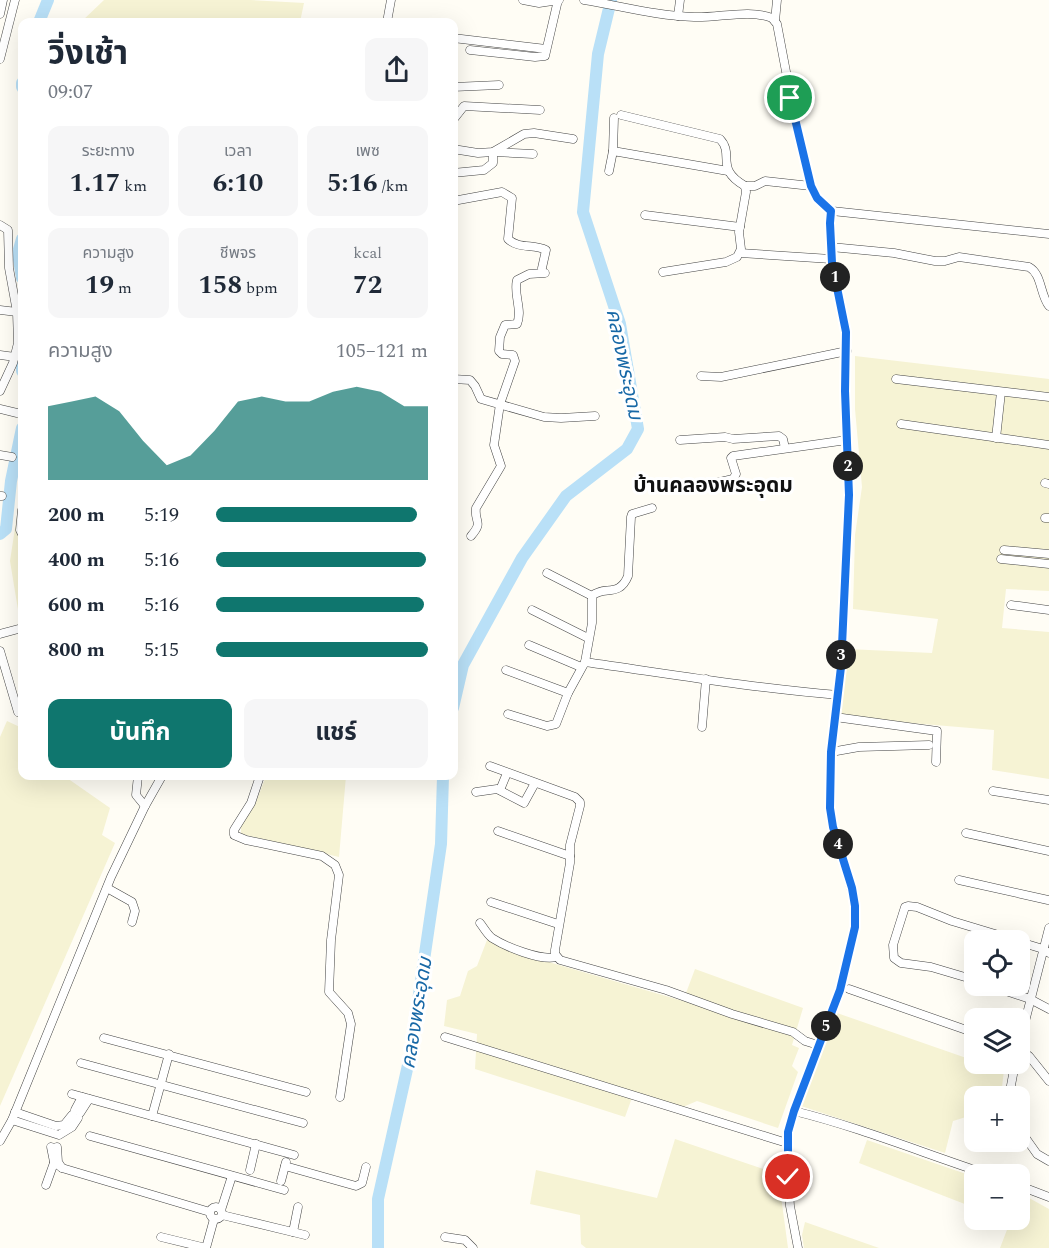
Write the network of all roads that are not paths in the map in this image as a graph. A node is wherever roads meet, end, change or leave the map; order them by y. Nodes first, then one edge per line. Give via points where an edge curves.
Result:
1 (3, 0) edge
2 (15, 0) edge
3 (391, 0) edge
4 (523, 0) edge
5 (559, 0) edge
6 (585, 0) edge
7 (680, 0) edge
8 (777, 0) edge
9 (0, 14) edge
10 (678, 16) junction
11 (388, 18) edge
12 (775, 21) junction
13 (458, 40) edge
14 (546, 49) junction
15 (470, 50) dead end
16 (0, 59) edge
17 (499, 85) dead end
18 (458, 87) edge
19 (540, 110) dead end
20 (458, 113) edge
21 (573, 139) dead end
22 (458, 150) edge
23 (613, 151) junction
24 (494, 152) junction
25 (533, 154) dead end
26 (609, 171) dead end
27 (728, 171) junction
28 (458, 173) edge
29 (745, 186) junction
30 (811, 186) junction
31 (458, 200) edge
32 (831, 211) junction
33 (645, 215) dead end
34 (0, 225) edge
35 (740, 227) junction
36 (1049, 234) edge
37 (831, 247) junction
38 (740, 253) junction
39 (831, 259) junction
40 (4, 268) edge
41 (663, 272) dead end
42 (1049, 306) edge
43 (0, 310) edge
44 (17, 312) junction
45 (846, 351) junction
46 (0, 355) edge
47 (15, 357) junction
48 (701, 376) dead end
49 (458, 379) edge
50 (896, 379) dead end
51 (0, 391) edge
52 (1000, 392) junction
53 (1049, 397) edge
54 (500, 405) junction
55 (0, 409) edge
56 (16, 413) dead end
57 (595, 416) dead end
58 (901, 424) dead end
59 (996, 438) junction
60 (680, 440) dead end
61 (847, 440) junction
62 (1049, 445) edge
63 (785, 448) junction
64 (0, 455) edge
65 (12, 457) dead end
66 (707, 485) dead end
67 (652, 508) dead end
68 (471, 536) dead end
69 (1004, 550) dead end
70 (1049, 554) edge
71 (1001, 559) dead end
72 (1049, 564) edge
73 (547, 573) dead end
74 (592, 596) junction
75 (1011, 605) dead end
76 (532, 610) dead end
77 (1049, 610) edge
78 (18, 629) edge
79 (0, 634) edge
80 (588, 638) junction
81 (529, 645) dead end
82 (0, 651) edge
83 (583, 665) junction
84 (506, 670) dead end
85 (706, 679) junction
86 (568, 693) junction
87 (838, 695) junction
88 (18, 712) dead end
89 (508, 714) dead end
90 (835, 717) junction
91 (702, 727) dead end
92 (929, 745) dead end
93 (831, 752) junction
94 (936, 762) dead end
95 (490, 766) dead end
96 (507, 773) junction
97 (138, 780) edge
98 (160, 780) edge
99 (259, 780) edge
100 (535, 783) junction
101 (500, 790) junction
102 (993, 791) dead end
103 (476, 792) dead end
104 (1049, 800) edge
105 (145, 806) junction
106 (498, 831) dead end
107 (966, 833) dead end
108 (1049, 851) edge
109 (570, 856) junction
110 (959, 880) dead end
111 (107, 888) junction
112 (1048, 901) edge
113 (491, 902) dead end
114 (132, 922) dead end
115 (480, 923) dead end
116 (558, 924) junction
117 (1049, 928) edge
118 (982, 930) edge
119 (1030, 945) edge
120 (1046, 951) edge
121 (556, 957) junction
122 (964, 977) edge
123 (849, 989) dead end
124 (1021, 996) edge
125 (1030, 999) junction
126 (1028, 1008) edge
127 (1049, 1010) edge
128 (964, 1029) edge
129 (445, 1037) dead end
130 (104, 1038) dead end
131 (818, 1045) junction
132 (169, 1054) junction
133 (1030, 1058) edge
134 (81, 1063) dead end
135 (1049, 1081) edge
136 (161, 1084) junction
137 (306, 1092) dead end
138 (72, 1094) dead end
139 (340, 1097) dead end
140 (85, 1098) junction
141 (794, 1111) junction
142 (15, 1112) junction
143 (152, 1116) junction
144 (12, 1120) junction
145 (303, 1123) dead end
146 (53, 1136) junction
147 (90, 1136) dead end
148 (0, 1141) edge
149 (787, 1143) junction
150 (256, 1144) junction
151 (1030, 1144) edge
152 (55, 1159) junction
153 (1049, 1161) edge
154 (285, 1166) junction
155 (964, 1166) edge
156 (366, 1167) dead end
157 (250, 1170) dead end
158 (232, 1176) junction
159 (281, 1181) dead end
160 (46, 1185) dead end
161 (1030, 1190) edge
162 (284, 1191) dead end
163 (1049, 1197) edge
164 (298, 1207) dead end
165 (217, 1214) junction
166 (293, 1232) junction
167 (305, 1235) dead end
168 (445, 1236) dead end
169 (161, 1237) dead end
170 (206, 1248) edge
171 (473, 1248) edge
172 (798, 1248) edge

1 - 9 street
2 - 16 street
3 - 11 street
4 - 5 street
5 - 14 street
6 - 10 street
7 - 10 street
8 - 12 street
10 - 12 street via 762,15
12 - 30 street
13 - 14 street
14 - 15 street via 543,57
17 - 18 street
19 - 20 street via 464,105
21 - 24 street via 524,134
22 - 24 street
23 - 26 street
23 - 27 street
23 - 27 street via 617,117 720,139 726,149
24 - 25 street
24 - 28 street via 493,163 484,170
27 - 29 street
29 - 30 street via 765,181
29 - 35 street
30 - 32 street
31 - 54 street via 508,194 512,198 508,240 515,245 546,250 544,270 516,282 518,321 505,325 499,347 500,353 512,355 515,361
32 - 36 street
32 - 37 street
33 - 35 street
34 - 40 street via 8,230
35 - 38 street
37 - 39 street
37 - 42 street via 935,261 959,258 1029,267 1036,272 1043,299
38 - 39 street
38 - 41 street via 726,262
39 - 45 street via 846,332
40 - 44 street
43 - 44 street
44 - 47 street
45 - 48 street via 721,376
45 - 61 street
46 - 47 street
47 - 51 street
49 - 54 street via 471,380 481,399
50 - 52 street
52 - 53 street
52 - 59 street
54 - 57 street via 544,417
54 - 68 street via 494,445 501,466 476,508 479,526
55 - 56 street
58 - 59 street
59 - 62 street
60 - 63 street via 779,436
61 - 63 street
61 - 87 street via 849,495
63 - 66 street via 733,456 733,479
64 - 65 street
67 - 74 street via 632,514 628,576 624,584
69 - 70 street
71 - 72 street
73 - 74 street
74 - 80 street
75 - 77 street
76 - 80 street
78 - 79 street
80 - 83 street
81 - 83 street
82 - 88 street
83 - 85 street
83 - 86 street
84 - 86 street
85 - 87 street
85 - 91 street
86 - 89 street via 554,726
87 - 90 street
90 - 93 street
90 - 94 street via 937,731
92 - 93 street
93 - 131 street via 830,808 852,888 855,927 846,970
95 - 96 street
96 - 100 street
96 - 101 street
97 - 105 street via 136,795
98 - 105 street
99 - 139 street via 234,835 322,856 335,865 339,875 329,992 348,1014 351,1024
100 - 101 street via 524,803
100 - 109 street via 580,802
101 - 103 street
102 - 104 street
105 - 111 street
106 - 109 street
107 - 108 street
109 - 116 street
110 - 112 street
111 - 114 street via 132,902
111 - 142 street
113 - 116 street
115 - 121 street via 494,939 548,959
116 - 121 street
117 - 120 street
118 - 122 street via 917,907 906,908 893,945 894,958
119 - 120 street
120 - 125 street
121 - 131 street via 793,1032
123 - 128 street
124 - 125 street
125 - 126 street
125 - 127 street
129 - 149 street
130 - 132 street
131 - 141 street
132 - 136 street
132 - 137 street
133 - 135 street
134 - 136 street
136 - 143 street
136 - 145 street
138 - 140 street
140 - 143 street
140 - 146 street via 76,1114
141 - 149 street
141 - 155 street
142 - 144 street
142 - 146 street
143 - 150 street
144 - 146 street
144 - 148 street
146 - 152 street
147 - 158 street
149 - 172 street via 790,1206
150 - 154 street via 291,1154
150 - 157 street
151 - 153 street
152 - 160 street
152 - 165 street via 62,1168
154 - 156 street via 356,1186 362,1183
154 - 159 street
158 - 162 street
158 - 165 street
161 - 163 street
164 - 166 street
165 - 166 street
165 - 170 street
166 - 167 street
168 - 171 street via 465,1240
169 - 170 street

